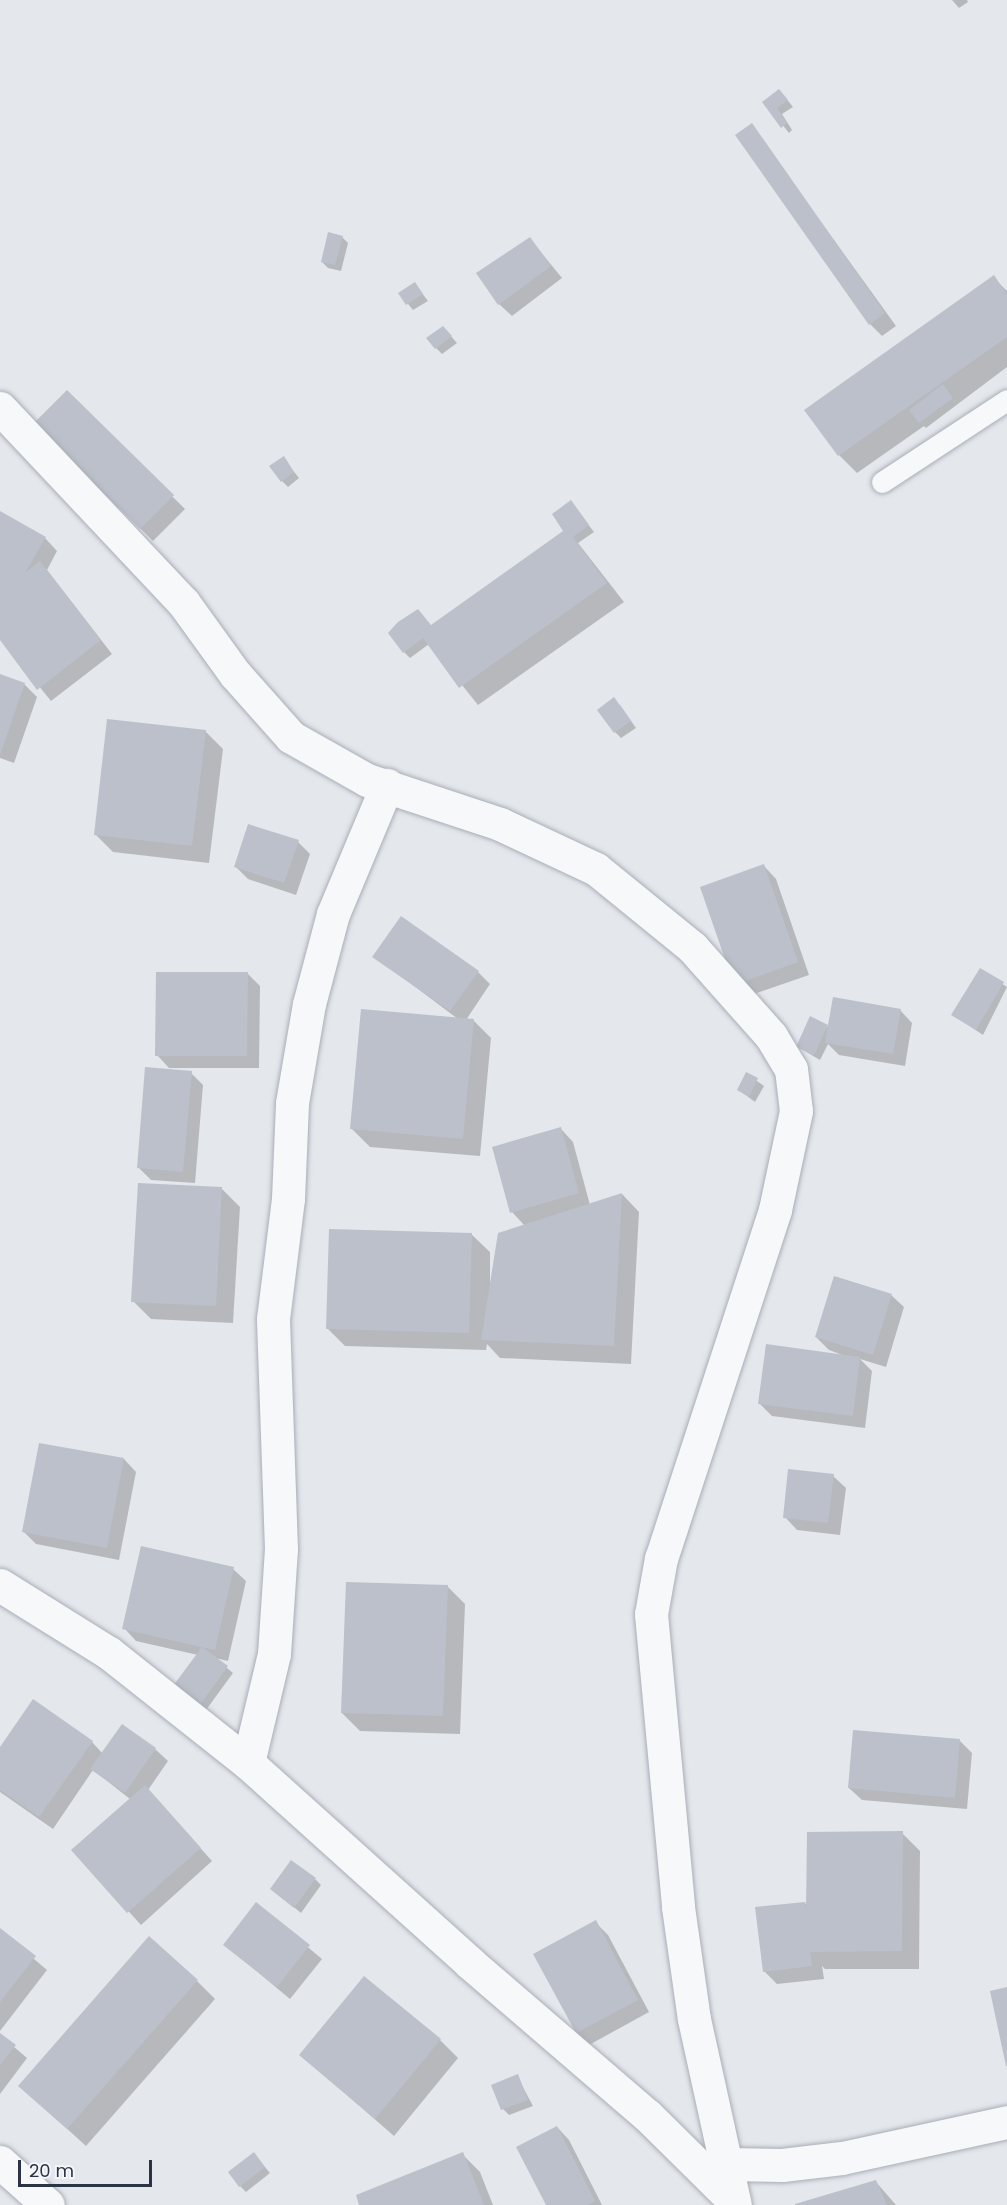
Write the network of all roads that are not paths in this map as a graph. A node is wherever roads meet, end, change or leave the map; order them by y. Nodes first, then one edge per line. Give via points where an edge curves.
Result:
1 (1007, 400) edge
2 (0, 408) edge
3 (882, 482) dead end
4 (387, 785) junction
5 (0, 1585) edge
6 (248, 1763) junction
7 (1007, 2122) edge
8 (0, 2162) edge
9 (728, 2164) junction
10 (734, 2203) edge
11 (48, 2205) edge

1 - 3 lane
2 - 4 street via 183,602 235,674 291,738 368,780
4 - 6 street via 333,914 309,1004 292,1103 288,1199 273,1319 280,1549 274,1654
4 - 9 street via 500,824 596,869 692,947 771,1036 791,1069 796,1111 775,1210 661,1558 651,1614 678,1907 694,2019
5 - 6 street via 109,1653
6 - 10 street via 470,1963 647,2115
7 - 9 street via 842,2158 782,2165
8 - 11 street
9 - 10 street

